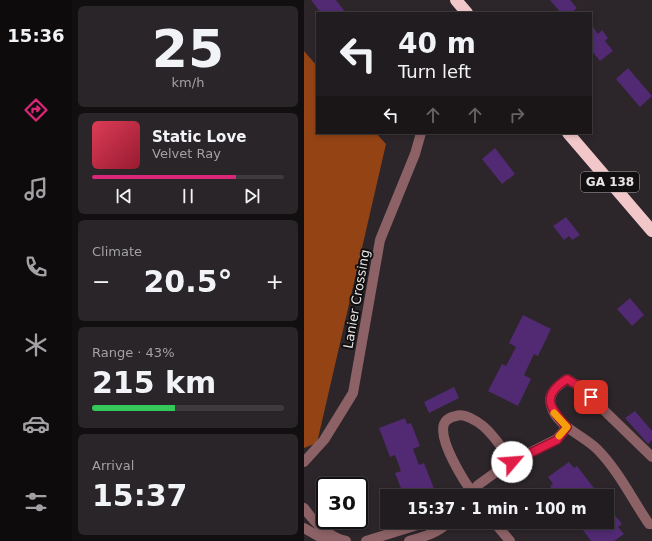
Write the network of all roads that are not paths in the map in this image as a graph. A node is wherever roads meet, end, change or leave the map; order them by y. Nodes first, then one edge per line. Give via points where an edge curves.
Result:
1 (456, 0) edge
2 (466, 12) edge
3 (421, 134) edge
4 (569, 134) edge
5 (652, 231) edge
6 (567, 427) junction
7 (652, 457) edge
8 (304, 462) edge
9 (512, 462) junction
10 (469, 489) edge
11 (476, 489) edge
12 (304, 508) edge
13 (652, 524) edge
14 (304, 528) edge
15 (405, 529) edge
16 (440, 529) edge
17 (500, 529) edge
18 (311, 537) edge
19 (327, 541) edge
20 (346, 541) edge
21 (366, 541) edge
22 (409, 541) edge
23 (510, 541) edge

1 - 2 highway
3 - 8 street, Lanier Crossing via 380,240 353,393 324,440
4 - 5 highway, GA 138
6 - 7 street via 553,412 550,404 552,394 558,385 567,379 580,387
6 - 9 street via 557,440
6 - 13 street via 595,447 609,462 649,524
9 - 10 street via 484,426 460,414 449,418 444,425 444,439
9 - 11 street
12 - 20 street via 313,521 338,539
14 - 18 street
15 - 21 street
16 - 22 street
17 - 23 street
18 - 19 street

